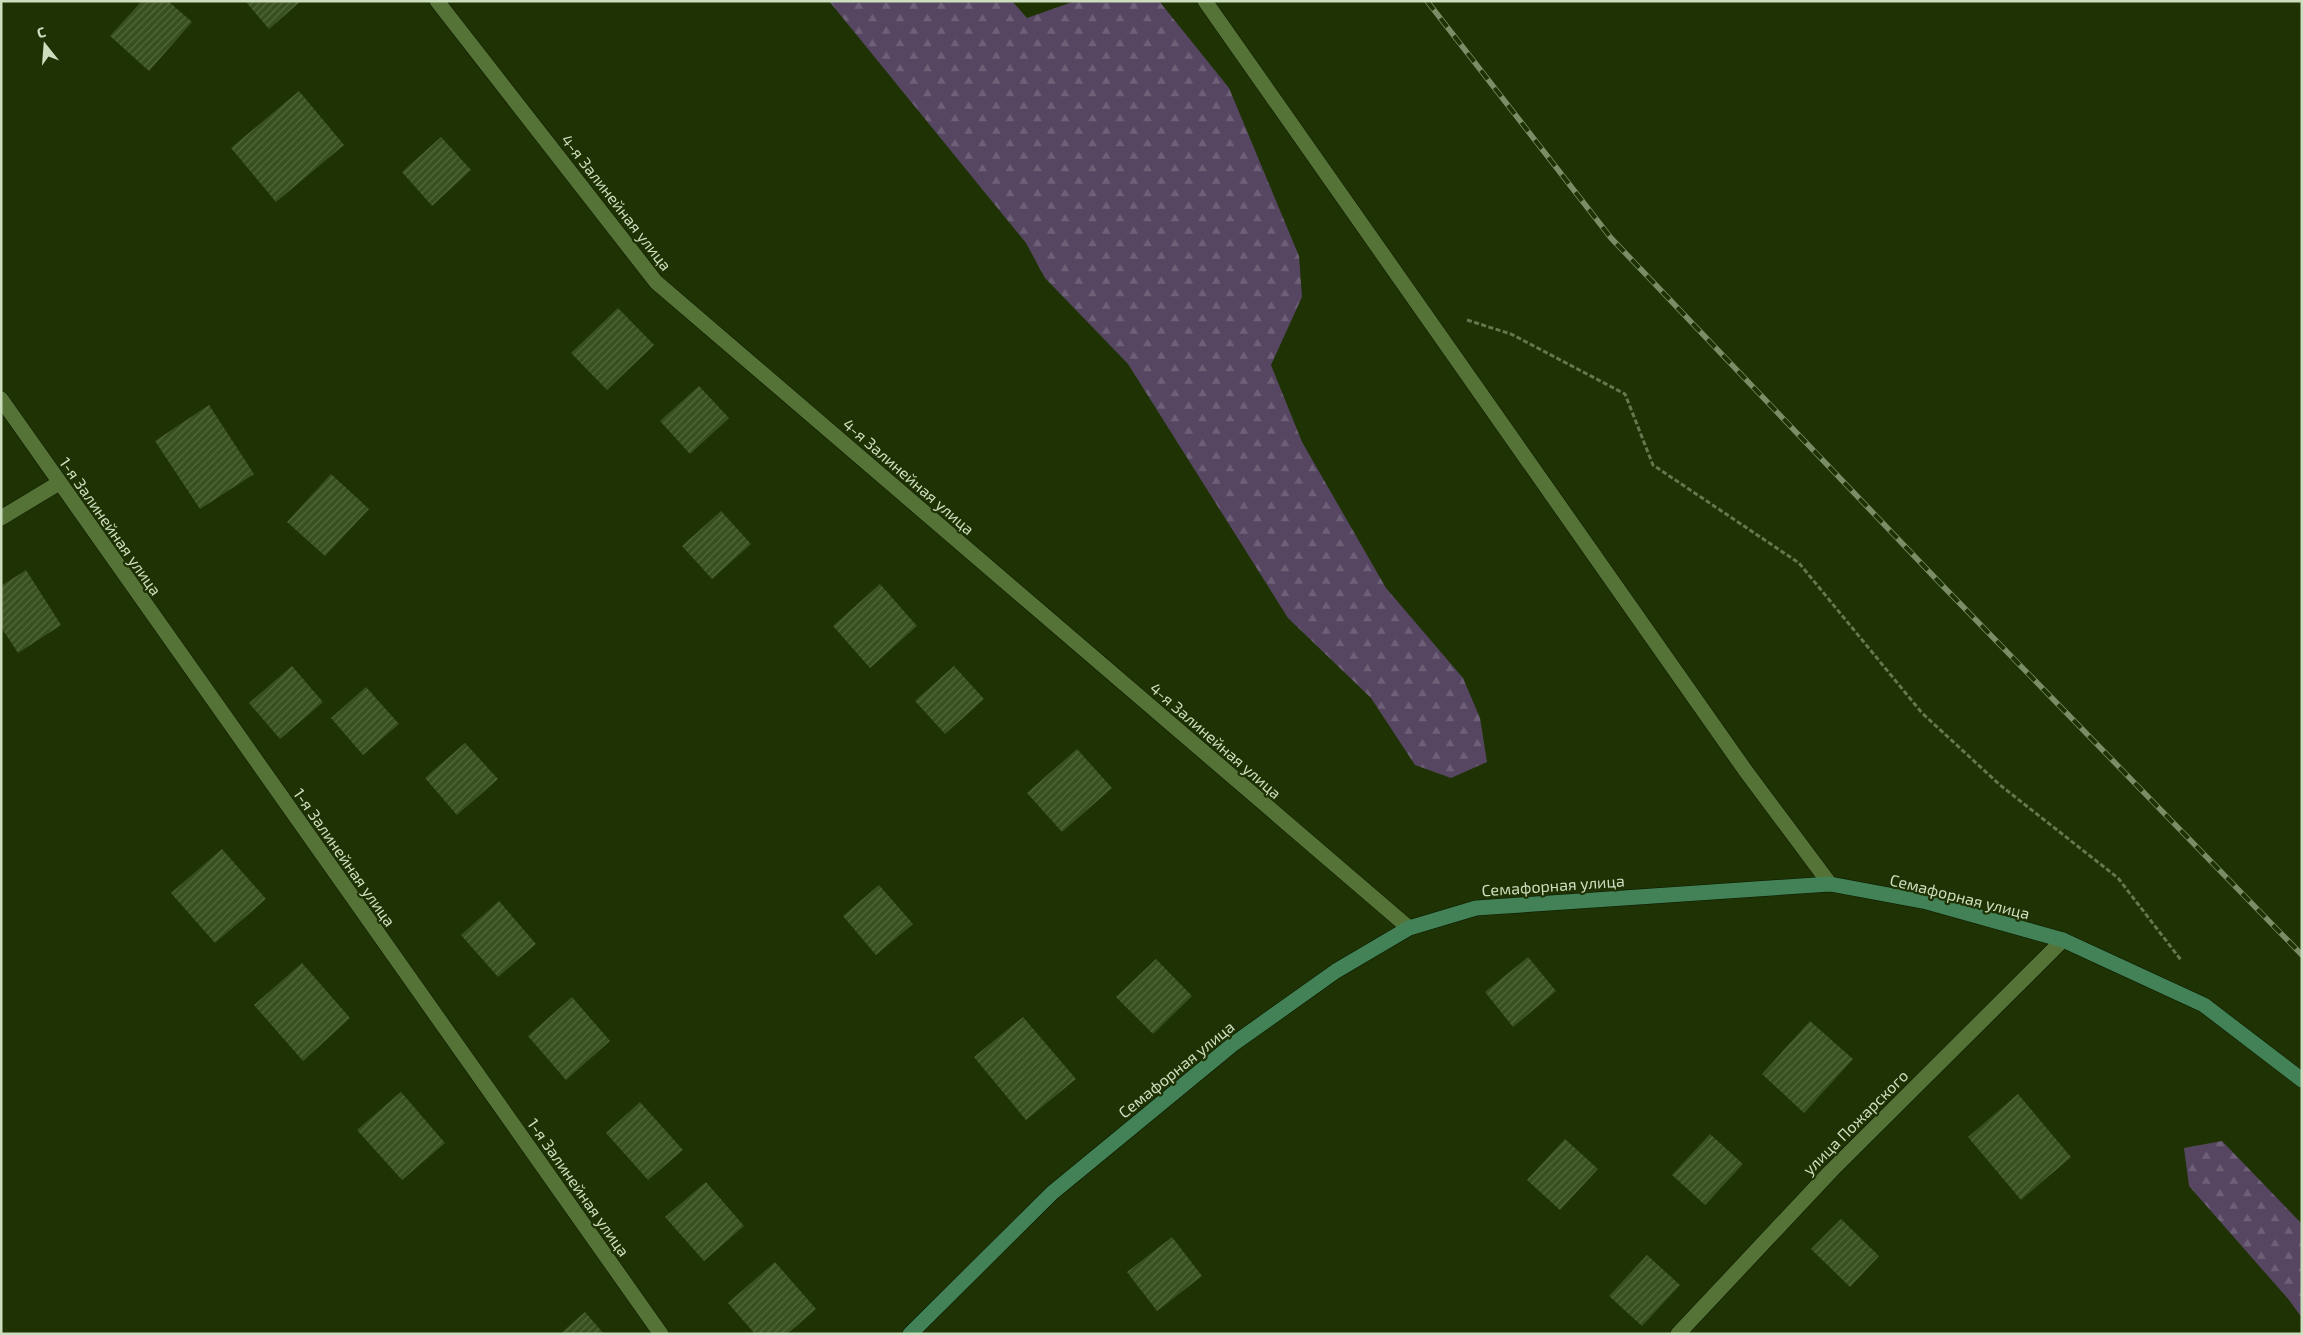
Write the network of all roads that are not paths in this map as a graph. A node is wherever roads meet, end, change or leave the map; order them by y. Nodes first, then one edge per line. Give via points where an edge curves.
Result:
1 (437, 1) edge
2 (1205, 1) edge
3 (1, 399) edge
4 (59, 483) junction
5 (1, 518) edge
6 (1830, 884) junction
7 (1409, 928) junction
8 (2063, 940) junction
9 (2302, 1080) edge
10 (661, 1334) edge
11 (910, 1334) edge
12 (1678, 1334) edge

1 - 7 street, 4-я Залинейная улица via 656,282
2 - 6 street via 1745,770
3 - 4 street, 1-я Залинейная улица
4 - 5 street
4 - 10 street, 1-я Залинейная улица
6 - 7 street, Семафорная улица via 1476,908
6 - 8 street, Семафорная улица via 1927,902
7 - 11 street, Семафорная улица via 1336,971 1225,1051 1052,1193
8 - 9 street, Семафорная улица via 2204,1005
8 - 12 street, улица Пожарского via 1831,1171

